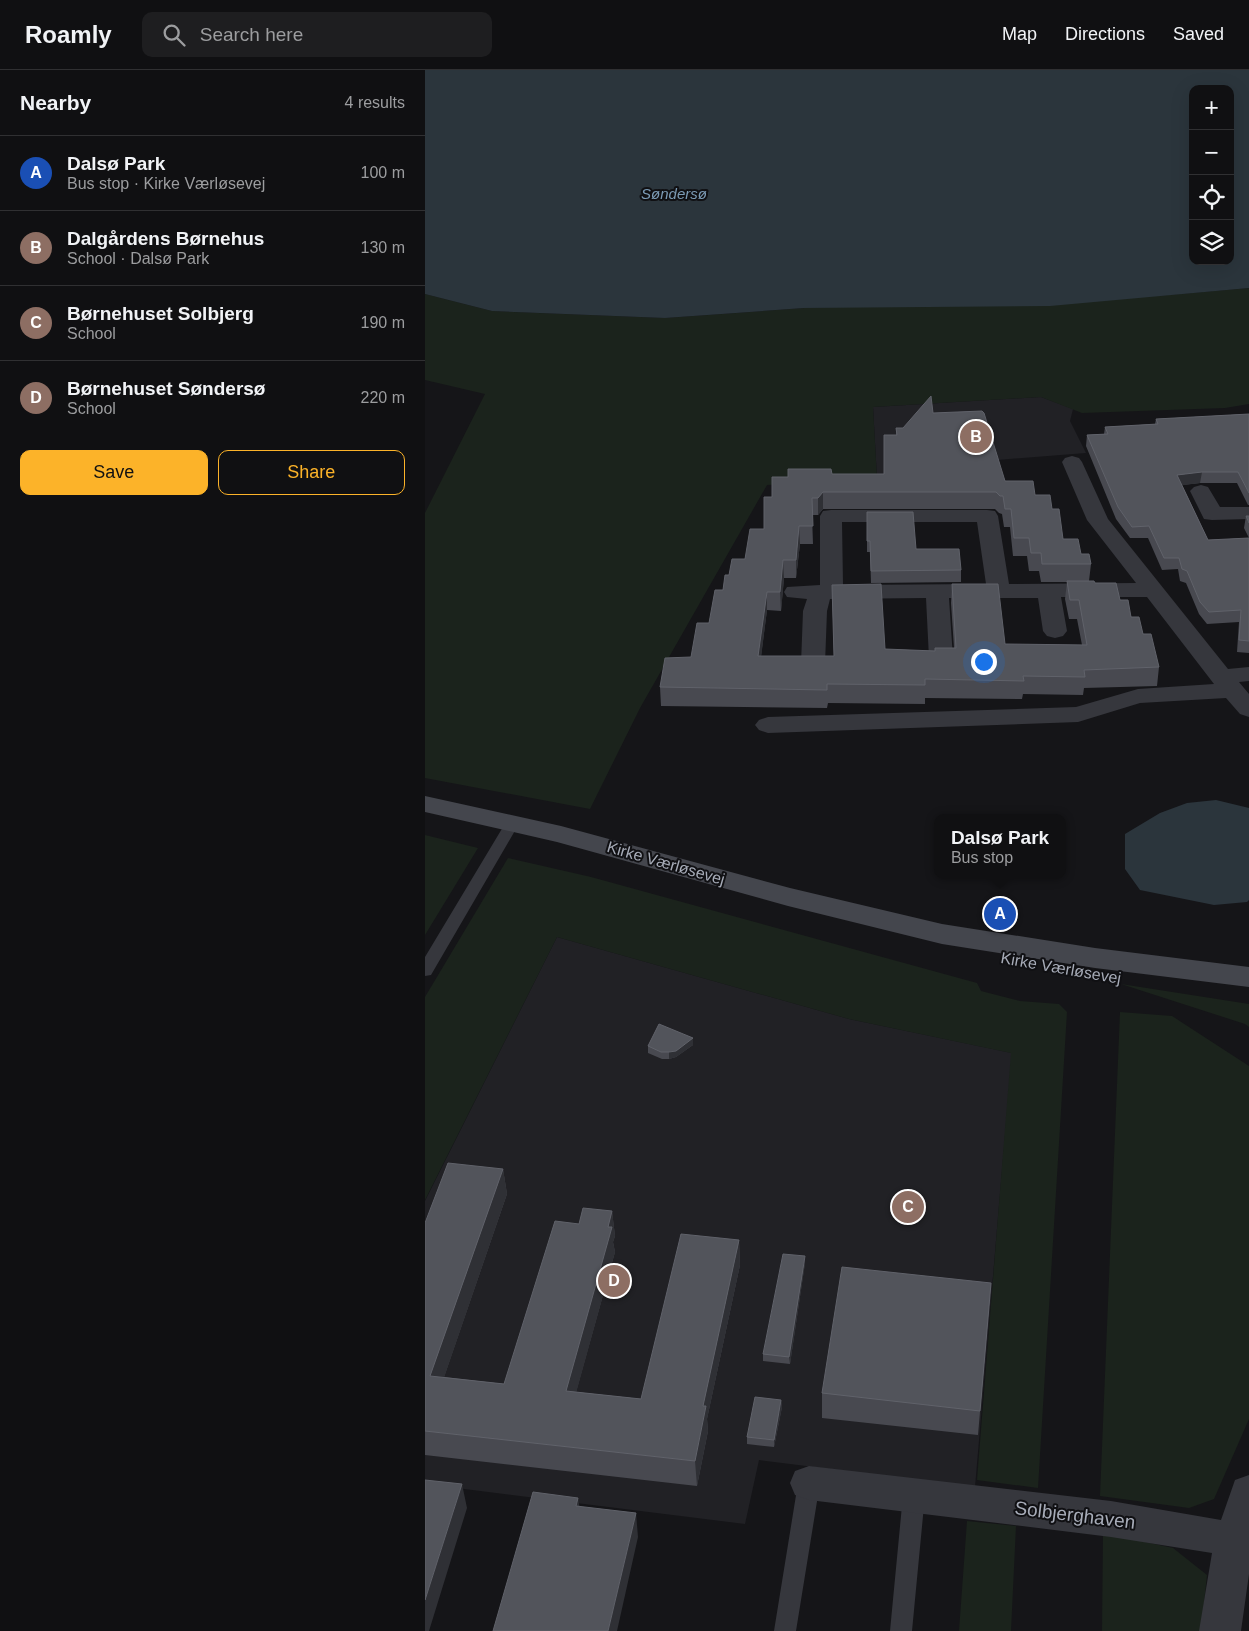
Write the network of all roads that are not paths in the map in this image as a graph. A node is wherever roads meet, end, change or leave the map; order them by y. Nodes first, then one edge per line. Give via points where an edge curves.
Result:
1 (1072, 462) dead end
2 (1201, 491) dead end
3 (1249, 513) edge
4 (1155, 590) junction
5 (999, 591) junction
6 (1049, 591) junction
7 (795, 592) dead end
8 (826, 592) junction
9 (937, 592) junction
10 (1055, 631) dead end
11 (941, 658) edge
12 (813, 664) edge
13 (1234, 680) edge
14 (1249, 709) edge
15 (768, 725) dead end
16 (425, 804) edge
17 (513, 822) junction
18 (878, 918) junction
19 (425, 971) edge
20 (1249, 976) edge
21 (1249, 995) edge
22 (809, 1482) joint
23 (1249, 1492) edge
24 (915, 1495) junction
25 (1241, 1543) edge
26 (785, 1631) edge
27 (901, 1631) edge
28 (1220, 1631) edge

1 - 4 street via 1098,520
2 - 3 street via 1212,514
4 - 6 street
4 - 13 street
5 - 6 street
5 - 8 street via 987,516 831,516
5 - 9 street
6 - 10 street
7 - 8 street
8 - 9 street
8 - 12 street via 815,611
9 - 11 street
13 - 14 street
13 - 15 street via 1138,696 1079,714
16 - 17 street, Kirke Værløsevej
17 - 18 street, Kirke Værløsevej
17 - 19 lane
18 - 20 street, Kirke Værløsevej via 942,934 1095,958
18 - 21 street, Kirke Værløsevej via 919,938 1015,962
22 - 24 street, Solbjerghaven
22 - 26 lane, Solbjerghaven
23 - 25 street
24 - 25 street, Solbjerghaven via 1111,1519
24 - 27 lane
25 - 28 street

